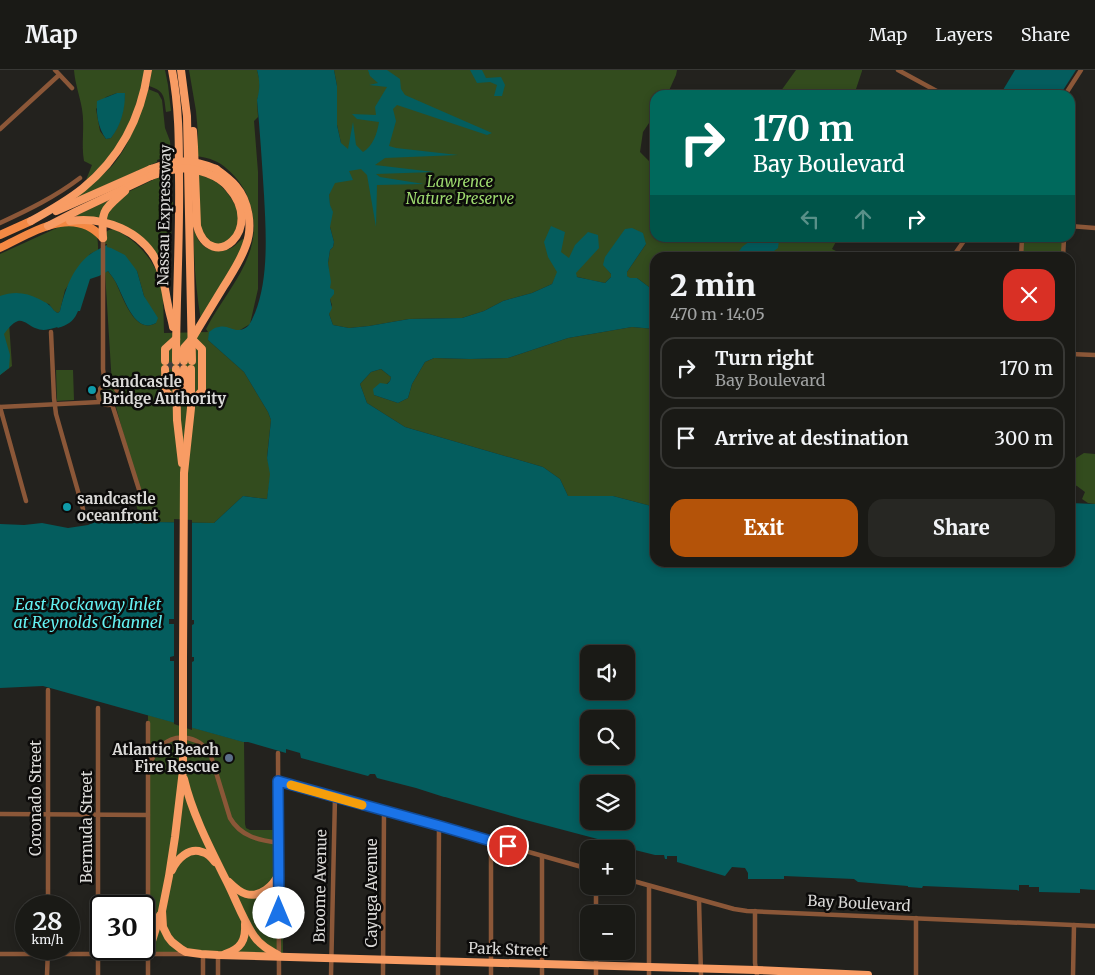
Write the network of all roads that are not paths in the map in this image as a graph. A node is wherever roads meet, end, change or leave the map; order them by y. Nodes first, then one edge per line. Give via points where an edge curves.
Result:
1 (55, 70) edge
2 (148, 70) edge
3 (172, 70) edge
4 (181, 70) edge
5 (898, 70) edge
6 (1081, 70) edge
7 (59, 75) junction
8 (72, 88) dead end
9 (935, 90) edge
10 (1069, 90) edge
11 (0, 129) edge
12 (151, 173) junction
13 (216, 173) junction
14 (80, 178) dead end
15 (130, 186) junction
16 (31, 221) junction
17 (70, 221) junction
18 (102, 222) junction
19 (0, 223) edge
20 (48, 226) junction
21 (1075, 226) edge
22 (1095, 228) edge
23 (0, 235) edge
24 (103, 238) junction
25 (0, 248) edge
26 (51, 332) dead end
27 (176, 339) junction
28 (192, 339) junction
29 (1075, 354) edge
30 (1095, 355) edge
31 (182, 365) junction
32 (105, 385) junction
33 (176, 401) junction
34 (100, 402) junction
35 (191, 402) junction
36 (112, 404) junction
37 (55, 405) junction
38 (0, 407) edge
39 (184, 473) junction
40 (142, 499) dead end
41 (26, 501) dead end
42 (83, 509) dead end
43 (48, 690) dead end
44 (98, 708) dead end
45 (148, 723) dead end
46 (278, 753) dead end
47 (148, 770) junction
48 (183, 770) junction
49 (278, 781) junction
50 (334, 797) junction
51 (384, 811) junction
52 (0, 814) edge
53 (48, 814) junction
54 (98, 815) junction
55 (148, 815) junction
56 (440, 826) junction
57 (491, 842) junction
58 (279, 843) junction
59 (542, 856) junction
60 (219, 867) junction
61 (580, 867) edge
62 (279, 873) junction
63 (169, 876) junction
64 (225, 878) junction
65 (635, 882) edge
66 (649, 886) junction
67 (48, 895) edge
68 (98, 895) edge
69 (148, 895) edge
70 (699, 900) junction
71 (162, 911) junction
72 (755, 911) junction
73 (241, 912) junction
74 (916, 918) junction
75 (1074, 925) junction
76 (1095, 926) edge
77 (155, 932) edge
78 (15, 953) edge
79 (0, 954) edge
80 (155, 954) edge
81 (202, 954) junction
82 (218, 955) junction
83 (279, 956) junction
84 (331, 958) junction
85 (382, 959) junction
86 (48, 960) edge
87 (98, 960) edge
88 (148, 960) edge
89 (596, 960) edge
90 (438, 961) junction
91 (491, 962) junction
92 (542, 964) junction
93 (596, 965) junction
94 (649, 971) edge
95 (700, 972) edge
96 (756, 973) edge
97 (813, 974) edge
98 (48, 975) edge
99 (98, 975) edge
100 (148, 975) edge
101 (202, 975) edge
102 (218, 975) edge
103 (279, 975) edge
104 (331, 975) edge
105 (383, 975) edge
106 (438, 975) edge
107 (491, 975) edge
108 (542, 975) edge
109 (596, 975) edge
110 (865, 975) edge
111 (916, 975) edge
112 (1074, 975) edge

1 - 7 street
2 - 16 highway via 140,107 122,146 98,175 62,203
3 - 27 highway, Nassau Expressway via 179,142
4 - 13 highway via 191,114 197,226 205,242 220,246 236,238 242,222 237,200
4 - 28 highway, Nassau Expressway via 188,116
5 - 9 street
6 - 10 street
7 - 8 street
7 - 11 street
12 - 13 highway, bridge via 184,168
12 - 15 highway
12 - 16 highway
13 - 28 highway via 227,177 238,188 246,204 249,232 239,261
14 - 19 street via 41,204
15 - 18 highway via 107,207
15 - 20 highway
16 - 23 main road
17 - 18 highway
17 - 20 main road
17 - 24 main road via 85,225
18 - 24 highway
18 - 27 highway via 132,234 154,257 162,276
20 - 25 main road
21 - 22 street
24 - 32 street
26 - 37 street
27 - 31 highway, Nassau Expressway
28 - 31 highway via 184,348
28 - 31 highway via 198,349
28 - 35 highway via 202,349 202,391
29 - 30 street
31 - 33 highway
31 - 33 highway via 166,392
31 - 35 highway, Nassau Expressway
32 - 34 street via 99,392
32 - 36 street via 117,390 118,396
33 - 39 highway, Nassau Expressway
34 - 36 street
34 - 37 street
35 - 39 highway, Nassau Expressway
36 - 40 street
37 - 38 street
37 - 42 street
38 - 41 street
39 - 48 highway, Nassau Expressway, bridge
43 - 53 street, Coronado Street
44 - 54 street, Bermuda Street
45 - 47 street
46 - 49 street
47 - 55 street
47 - 58 street via 161,746 170,740 194,739 205,746 211,756 235,826 254,839
48 - 60 highway, Nassau Expressway via 190,800
48 - 63 highway, Nassau Expressway
49 - 50 street
49 - 58 street
50 - 51 street
50 - 84 street, Broome Avenue
51 - 56 street
51 - 85 street, Cayuga Avenue
52 - 53 street
53 - 54 street
53 - 67 street, Coronado Street
54 - 55 street
54 - 68 street, Bermuda Street
55 - 69 street
56 - 57 street
56 - 90 street
57 - 59 street
57 - 91 street
58 - 62 street
59 - 61 street
59 - 92 street
60 - 63 highway via 203,852 188,852 174,865
60 - 64 highway, Nassau Expressway
62 - 64 highway via 268,888 252,895 239,890
62 - 83 street
63 - 71 highway, Nassau Expressway
64 - 73 highway, Nassau Expressway
65 - 66 street, Bay Boulevard
66 - 70 street, Bay Boulevard
66 - 94 street
70 - 72 street, Bay Boulevard
70 - 95 street
71 - 77 highway
71 - 81 highway, Nassau Expressway via 163,927 172,942 186,952
72 - 74 street, Bay Boulevard
72 - 96 street
73 - 82 highway via 245,925 242,942 230,952
73 - 83 highway, Nassau Expressway via 258,942
74 - 75 street, Bay Boulevard
74 - 111 street
75 - 76 street, Bay Boulevard
75 - 112 street
78 - 79 street, Park Street
80 - 81 street, Park Street
81 - 82 highway, Park Street
81 - 101 street
82 - 83 highway, Park Street
82 - 102 street
83 - 84 highway, Park Street
83 - 103 street
84 - 85 highway, Park Street
84 - 104 street, Broome Avenue
85 - 90 highway, Park Street
85 - 105 street, Cayuga Avenue
86 - 98 street
87 - 99 street, Bermuda Street
88 - 100 street
89 - 93 street
90 - 91 highway, Park Street
90 - 106 street
91 - 92 highway, Park Street
91 - 107 street
92 - 93 highway, Park Street
92 - 108 street
93 - 94 highway, Park Street
93 - 109 street
94 - 95 highway, Park Street
95 - 96 highway, Park Street
96 - 97 highway, Park Street
97 - 110 highway, Park Street

